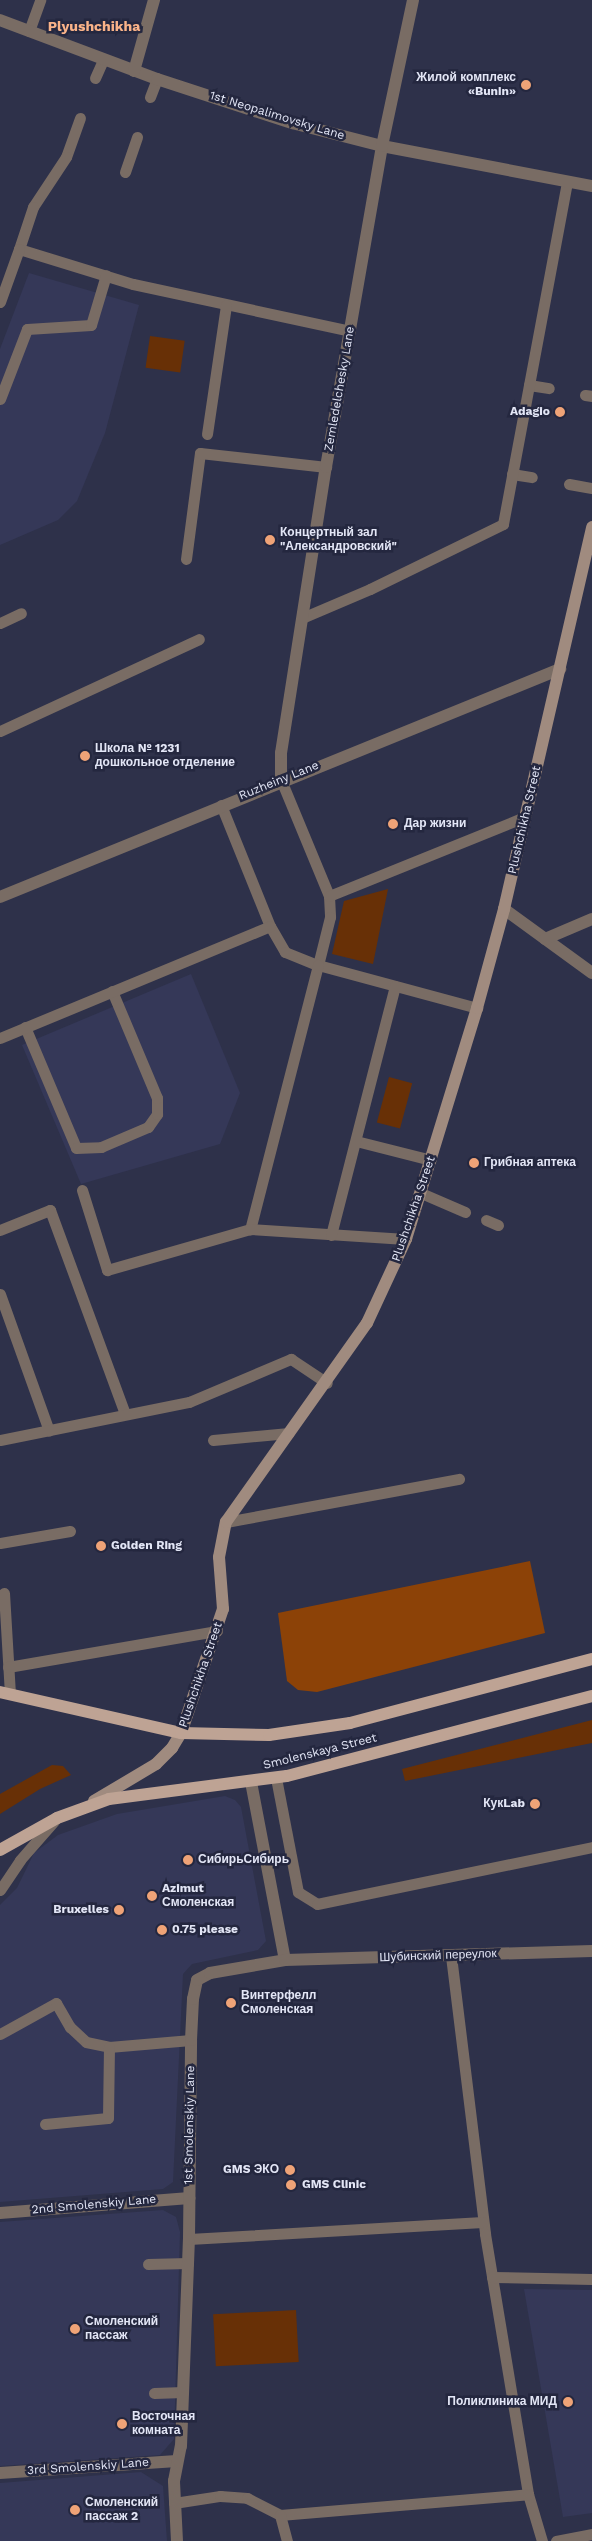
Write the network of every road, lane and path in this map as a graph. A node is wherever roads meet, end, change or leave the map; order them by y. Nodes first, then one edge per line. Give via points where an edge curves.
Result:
1 (40, 0) edge
2 (154, 0) edge
3 (413, 0) edge
4 (0, 20) edge
5 (29, 31) junction
6 (103, 60) junction
7 (134, 71) junction
8 (95, 78) dead end
9 (157, 79) junction
10 (150, 97) dead end
11 (80, 118) dead end
12 (137, 137) dead end
13 (382, 146) junction
14 (125, 172) dead end
15 (567, 181) junction
16 (592, 186) edge
17 (19, 249) junction
18 (106, 275) junction
19 (0, 302) edge
20 (226, 305) junction
21 (350, 331) junction
22 (529, 385) junction
23 (549, 388) dead end
24 (0, 400) edge
25 (207, 434) dead end
26 (326, 467) junction
27 (512, 474) junction
28 (532, 477) dead end
29 (569, 484) dead end
30 (592, 488) edge
31 (592, 527) edge
32 (186, 559) dead end
33 (587, 566) edge
34 (21, 613) dead end
35 (302, 618) junction
36 (0, 623) edge
37 (199, 639) dead end
38 (560, 669) junction
39 (0, 731) edge
40 (281, 780) junction
41 (221, 805) junction
42 (525, 817) junction
43 (329, 896) junction
44 (0, 897) edge
45 (504, 909) junction
46 (592, 919) edge
47 (270, 926) junction
48 (545, 939) junction
49 (318, 966) junction
50 (592, 973) edge
51 (395, 986) junction
52 (112, 992) junction
53 (477, 1008) junction
54 (25, 1027) junction
55 (0, 1038) edge
56 (356, 1141) junction
57 (431, 1160) junction
58 (82, 1190) dead end
59 (421, 1193) junction
60 (466, 1212) dead end
61 (486, 1220) dead end
62 (498, 1225) dead end
63 (0, 1230) edge
64 (250, 1230) junction
65 (331, 1235) junction
66 (406, 1239) junction
67 (0, 1294) edge
68 (327, 1383) junction
69 (125, 1414) junction
70 (49, 1431) junction
71 (289, 1433) junction
72 (0, 1440) edge
73 (213, 1440) dead end
74 (459, 1479) dead end
75 (226, 1522) junction
76 (70, 1531) dead end
77 (0, 1543) edge
78 (4, 1593) dead end
79 (217, 1631) junction
80 (592, 1659) edge
81 (8, 1667) junction
82 (5, 1693) edge
83 (592, 1696) edge
84 (181, 1733) junction
85 (276, 1778) junction
86 (252, 1782) junction
87 (88, 1805) junction
88 (57, 1818) junction
89 (592, 1846) edge
90 (0, 1850) edge
91 (0, 1890) edge
92 (592, 1951) edge
93 (452, 1956) junction
94 (285, 1960) junction
95 (0, 2034) edge
96 (191, 2040) junction
97 (109, 2047) junction
98 (45, 2124) dead end
99 (188, 2198) junction
100 (0, 2213) edge
101 (483, 2222) junction
102 (189, 2238) junction
103 (188, 2263) junction
104 (148, 2264) dead end
105 (492, 2277) junction
106 (592, 2279) edge
107 (183, 2392) junction
108 (154, 2393) dead end
109 (177, 2461) junction
110 (0, 2473) edge
111 (528, 2494) junction
112 (174, 2502) junction
113 (280, 2515) junction
114 (592, 2534) edge
115 (177, 2541) edge
116 (286, 2541) edge
117 (542, 2541) edge
118 (556, 2541) edge

1 - 5 lane
2 - 7 street
3 - 13 street, Zemledelchesky Lane
4 - 5 street, 1st Neopalimovsky Lane
5 - 6 street, 1st Neopalimovsky Lane
6 - 7 street, 1st Neopalimovsky Lane
6 - 8 lane
7 - 9 street, 1st Neopalimovsky Lane
9 - 10 lane
9 - 13 street, 1st Neopalimovsky Lane via 292,123
11 - 17 lane via 66,157 33,207
12 - 14 lane
13 - 15 street, 1st Neopalimovsky Lane
13 - 21 street, Zemledelchesky Lane
15 - 16 street, 1st Neopalimovsky Lane
15 - 22 lane
17 - 18 lane
17 - 19 lane
18 - 20 lane
18 - 24 lane via 90,325 27,328
20 - 21 lane
20 - 25 lane
21 - 26 street, Zemledelchesky Lane
22 - 23 lane
22 - 27 lane
26 - 32 lane via 200,453
26 - 35 street, Zemledelchesky Lane
27 - 28 lane
27 - 35 lane via 503,524 370,589
29 - 30 lane
31 - 33 street, Plushchikha Street
33 - 38 street, Plushchikha Street
34 - 36 lane
35 - 40 street, Zemledelchesky Lane via 280,753
37 - 39 lane
38 - 40 street, Ruzheiny Lane
38 - 42 street, Plushchikha Street
40 - 41 street, Ruzheiny Lane
40 - 43 lane
41 - 44 street, Ruzheiny Lane
41 - 47 lane
42 - 43 lane
42 - 45 street, Plushchikha Street
43 - 49 lane via 330,917
45 - 48 street
45 - 53 street, Plushchikha Street
46 - 48 street
47 - 49 lane via 285,952
47 - 52 lane
48 - 50 street
49 - 51 lane
49 - 64 lane
51 - 53 lane
51 - 56 lane
52 - 54 lane
52 - 54 lane via 157,1098 157,1114 148,1127 101,1147 76,1148
53 - 57 street, Plushchikha Street
54 - 55 lane
56 - 57 lane
56 - 65 lane
57 - 59 street, Plushchikha Street
58 - 64 lane via 107,1270
59 - 60 lane
59 - 66 street, Plushchikha Street
61 - 62 lane
63 - 69 lane via 50,1210
64 - 65 lane
65 - 66 lane
66 - 68 street, Plushchikha Street via 367,1323
67 - 70 lane
68 - 69 lane via 291,1359 189,1402
68 - 71 street, Plushchikha Street
69 - 70 lane
70 - 72 lane
71 - 73 lane
71 - 75 street, Plushchikha Street
74 - 75 lane
75 - 79 street, Plushchikha Street via 219,1557 223,1609
76 - 77 lane
78 - 81 lane
79 - 81 lane
79 - 84 street, Plushchikha Street
80 - 84 main road, Smolenskaya Street via 350,1723 270,1735
81 - 82 lane
82 - 84 main road, Smolenskaya Street
83 - 85 main road, Smolenskaya Street
84 - 87 street, Plushchikha Street via 156,1764
85 - 86 main road, Smolenskaya Street
85 - 89 lane via 298,1892 316,1904
86 - 87 main road, Smolenskaya Street via 128,1796
86 - 94 street
87 - 88 main road, Smolenskaya Street
88 - 90 main road, Smolenskaya Street
88 - 91 lane via 20,1860
92 - 93 street, Шубинский переулок
93 - 94 street, Шубинский переулок
93 - 101 lane
94 - 96 street, 1st Smolenskiy Lane via 210,1972 197,1980
95 - 97 lane via 56,2003 70,2027 86,2042
96 - 97 lane
96 - 99 street, 1st Smolenskiy Lane
97 - 98 lane via 108,2118
99 - 100 street, 2nd Smolenskiy Lane
99 - 102 street, 1st Smolenskiy Lane
101 - 102 lane
101 - 105 lane
102 - 103 street, 1st Smolenskiy Lane
103 - 104 lane
103 - 107 street, 1st Smolenskiy Lane
105 - 106 lane
105 - 111 lane
107 - 108 lane
107 - 109 street, 1st Smolenskiy Lane via 181,2446
109 - 110 street, 3rd Smolenskiy Lane
109 - 112 street, 1st Smolenskiy Lane
111 - 113 lane
111 - 117 lane
112 - 113 lane via 220,2496 247,2498
112 - 115 street, 1st Smolenskiy Lane
113 - 116 lane
114 - 118 lane

